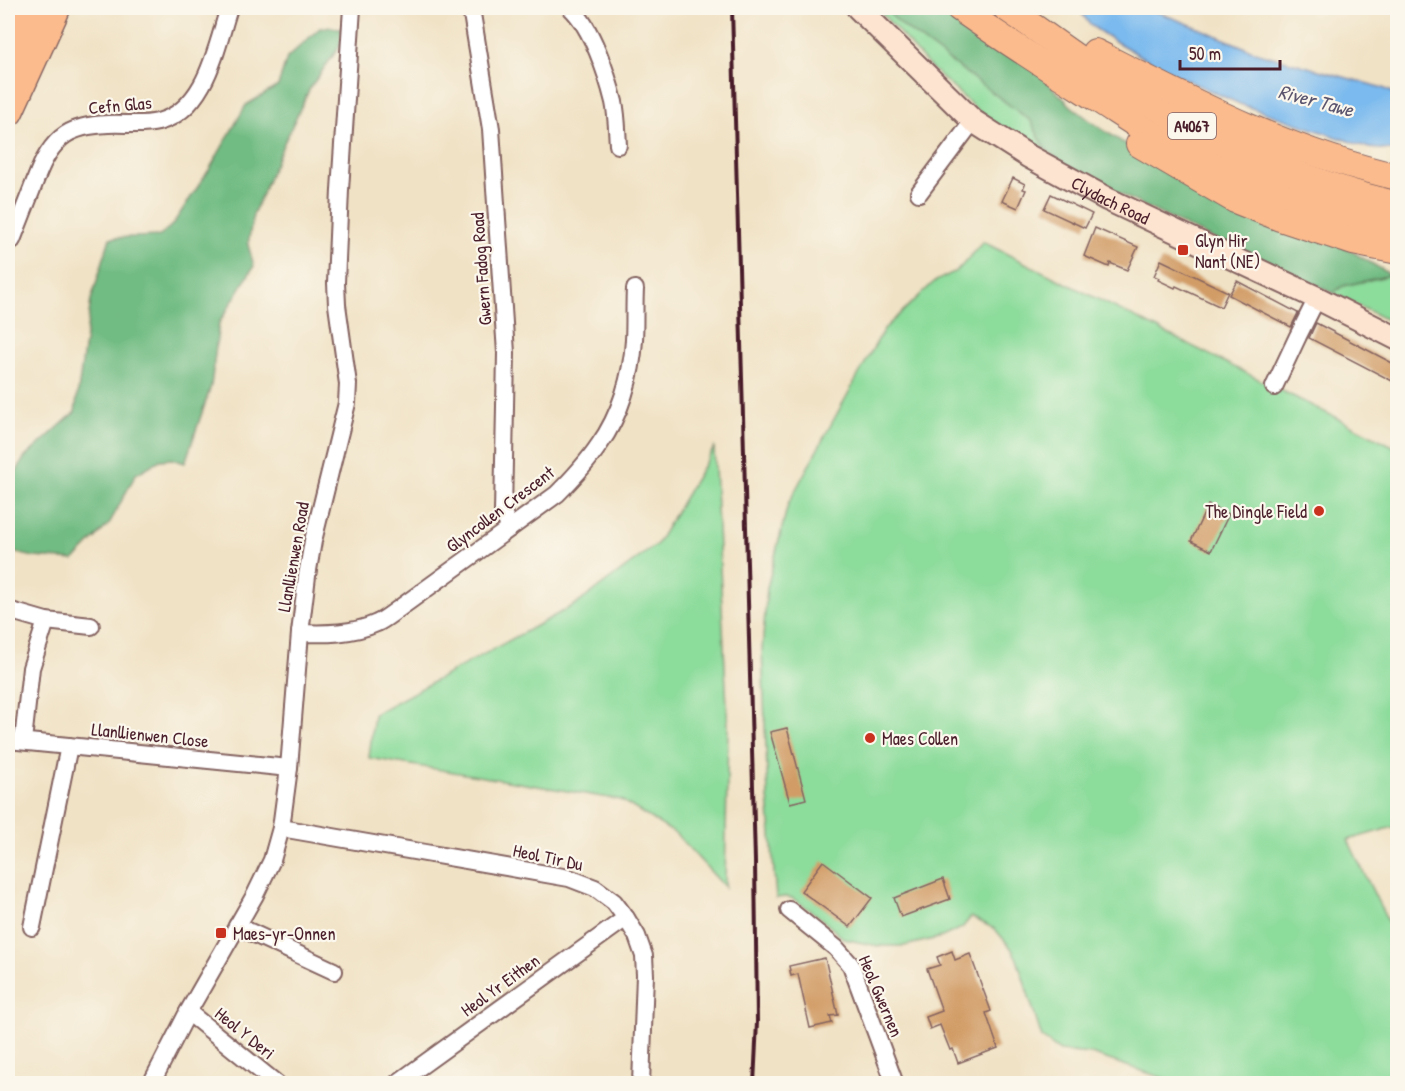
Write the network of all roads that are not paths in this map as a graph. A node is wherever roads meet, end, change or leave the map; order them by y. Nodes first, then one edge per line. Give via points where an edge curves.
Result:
1 (28, 8) edge
2 (54, 8) edge
3 (229, 8) edge
4 (352, 8) edge
5 (471, 8) edge
6 (571, 8) edge
7 (858, 8) edge
8 (959, 8) edge
9 (1006, 8) edge
10 (8, 55) edge
11 (1032, 59) junction
12 (8, 111) edge
13 (973, 121) junction
14 (618, 145) dead end
15 (1398, 177) edge
16 (919, 193) dead end
17 (1398, 205) edge
18 (1398, 229) edge
19 (12, 240) dead end
20 (1398, 251) edge
21 (635, 289) dead end
22 (1317, 298) junction
23 (1398, 339) edge
24 (1274, 387) dead end
25 (510, 528) junction
26 (8, 610) edge
27 (46, 621) junction
28 (91, 626) dead end
29 (300, 633) junction
30 (15, 741) edge
31 (69, 746) junction
32 (289, 768) junction
33 (281, 828) junction
34 (789, 910) dead end
35 (626, 918) junction
36 (31, 926) dead end
37 (237, 926) junction
38 (334, 971) dead end
39 (188, 1012) junction
40 (151, 1083) edge
41 (277, 1083) edge
42 (396, 1083) edge
43 (641, 1083) edge
44 (895, 1083) edge

1 - 10 highway
2 - 12 highway
3 - 19 street, Cefn Glas via 209,71 187,106 158,122 92,125 62,138 42,164
4 - 29 street, Llanllienwen Road via 336,283 347,403 313,541
5 - 25 street, Gwern Fadog Road via 491,129 506,353 503,513
6 - 14 street via 603,65 614,104
7 - 13 main road, Clydach Road
8 - 11 main road, A4067
9 - 15 main road via 1211,111 1340,162
9 - 17 main road, A4067 via 1095,70 1203,132 1296,173
11 - 18 main road, A4067 via 1146,130 1245,178 1288,196
11 - 20 main road via 1089,113 1235,200 1353,242
13 - 16 street
13 - 22 main road, Clydach Road via 1107,199
21 - 25 street, Glyncollen Crescent via 630,371 624,395 601,444 557,494
22 - 23 main road, Clydach Road
22 - 24 street
25 - 29 street, Glyncollen Crescent via 376,623 325,634
26 - 27 street
27 - 28 street
27 - 30 street
29 - 32 street, Llanllienwen Road
30 - 31 street, Llanllienwen Close
31 - 32 street, Llanllienwen Close
31 - 36 street
32 - 33 street, Llanllienwen Road
33 - 35 street, Heol Tir Du via 569,878 595,888 614,902
33 - 37 street, Llanllienwen Road via 272,860
34 - 44 street, Heol Gwernen via 837,948 851,965
35 - 42 street, Heol Yr Eithen
35 - 43 street, Heol Tir Du via 644,956
37 - 38 street
37 - 39 street, Llanllienwen Road
39 - 40 street, Llanllienwen Road
39 - 41 street, Heol Y Deri

